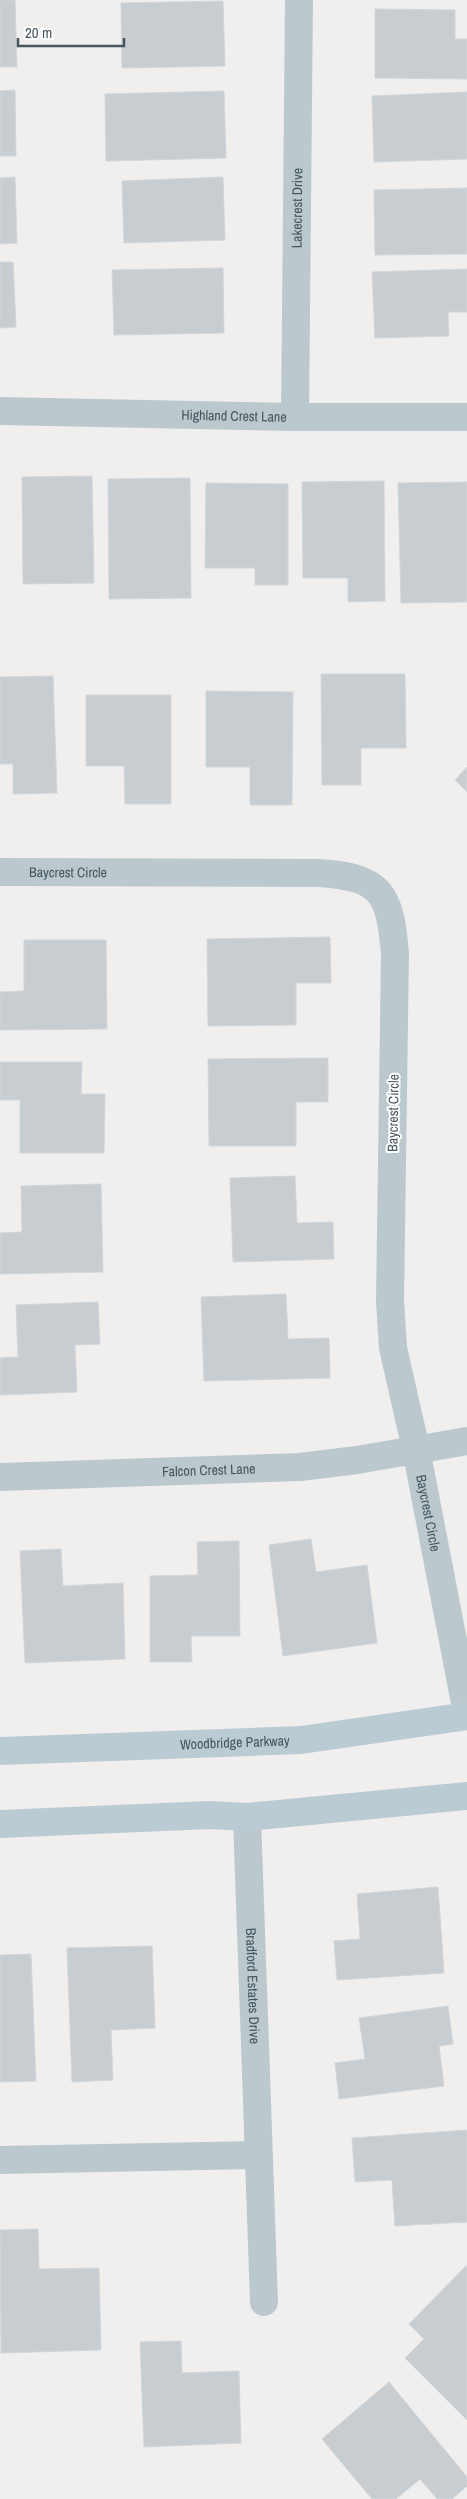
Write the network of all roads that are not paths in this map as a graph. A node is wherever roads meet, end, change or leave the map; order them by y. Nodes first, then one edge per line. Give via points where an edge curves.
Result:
1 (299, 0) edge
2 (0, 411) edge
3 (467, 416) edge
4 (295, 417) junction
5 (0, 872) edge
6 (467, 1441) edge
7 (416, 1449) junction
8 (0, 1478) edge
9 (467, 1715) edge
10 (0, 1751) edge
11 (467, 1796) edge
12 (247, 1817) junction
13 (0, 1824) edge
14 (258, 2155) junction
15 (0, 2160) edge
16 (264, 2302) dead end

1 - 4 street, Lakecrest Drive
2 - 4 street, Highland Crest Lane
3 - 4 street, Highland Crest Lane
5 - 7 street, Baycrest Circle via 318,872 346,874 364,880 378,890 393,925 395,954 390,1301 394,1348
6 - 7 street, Falcon Crest Lane
7 - 8 street, Falcon Crest Lane via 300,1467
7 - 9 street, Baycrest Circle
9 - 10 main road, Woodbridge Parkway via 301,1740
11 - 12 main road
12 - 13 main road
12 - 14 street, Bradford Estates Drive
14 - 15 street
14 - 16 street, Bradford Estates Drive

